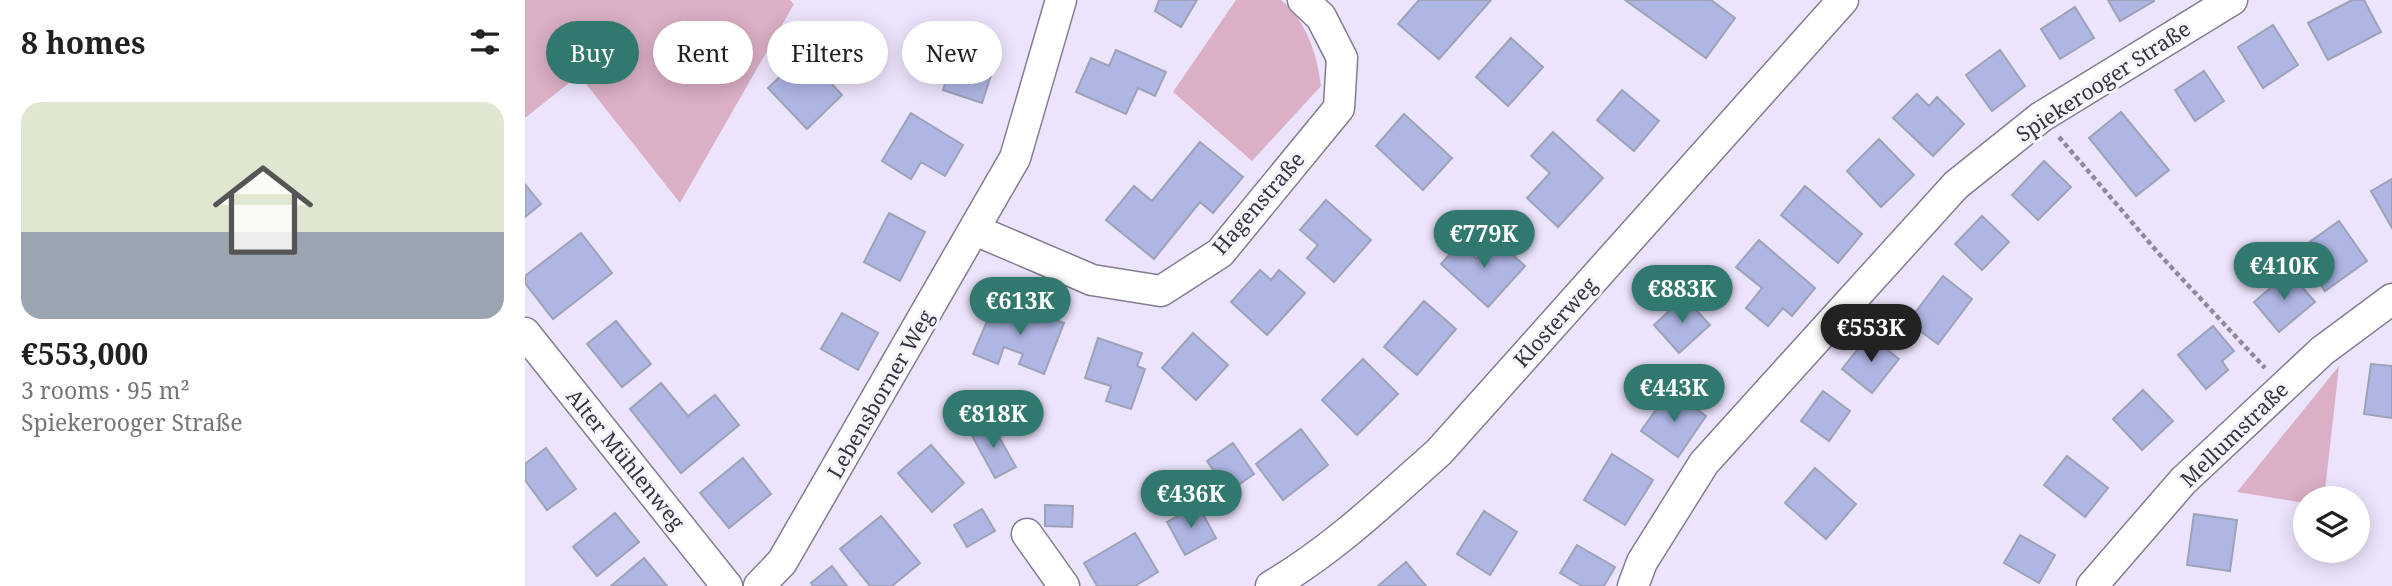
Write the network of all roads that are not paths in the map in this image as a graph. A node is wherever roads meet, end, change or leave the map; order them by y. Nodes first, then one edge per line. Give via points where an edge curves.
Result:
1 (1061, 0) edge
2 (1303, 0) edge
3 (1843, 0) edge
4 (2232, 0) edge
5 (975, 230) junction
6 (2392, 299) edge
7 (525, 332) edge
8 (1027, 534) dead end
9 (727, 586) edge
10 (759, 586) edge
11 (1064, 586) edge
12 (1271, 586) edge
13 (1633, 586) edge
14 (2092, 586) edge

1 - 5 street, Lebensborner Weg via 1015,158
2 - 5 street, Hagenstraße via 1321,17 1342,58 1339,108 1220,253 1161,291 1092,280
3 - 12 street, Klosterweg via 1439,452 1369,514
4 - 13 street, Spiekerooger Straße via 2041,117 1955,185 1704,463 1642,562
5 - 10 street, Lebensborner Weg via 782,562
6 - 14 street, Mellumstraße via 2322,351 2183,481
7 - 9 street, Alter Mühlenweg
8 - 11 street

